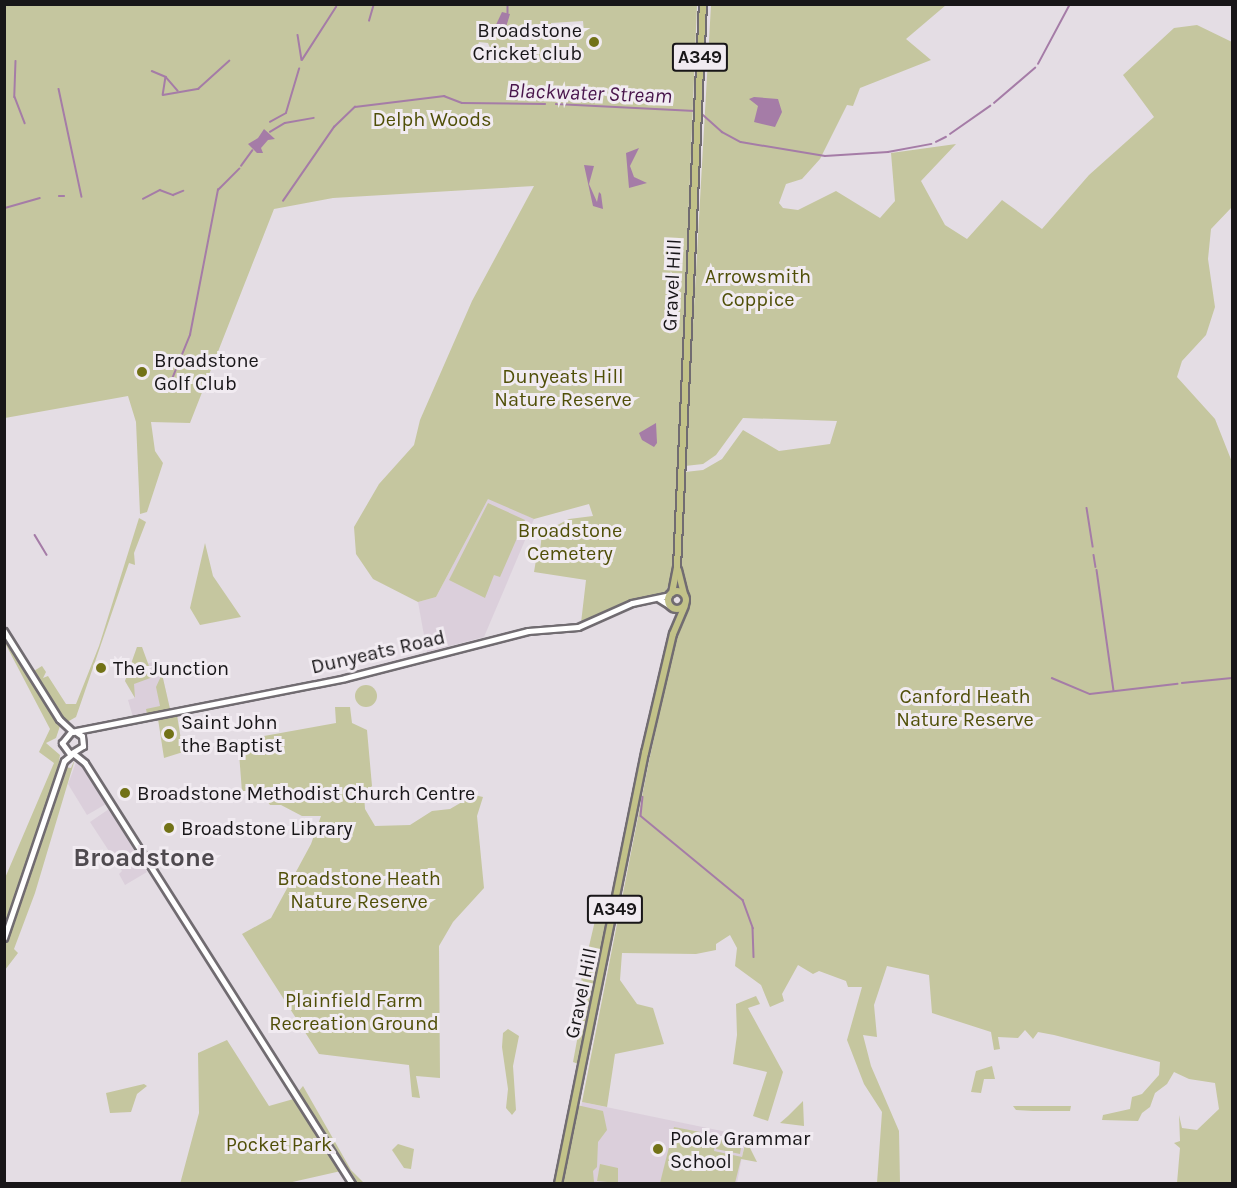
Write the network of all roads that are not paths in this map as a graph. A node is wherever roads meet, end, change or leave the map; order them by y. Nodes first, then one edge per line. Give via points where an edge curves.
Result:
1 (703, 4) edge
2 (677, 567) junction
3 (671, 594) junction
4 (684, 594) junction
5 (659, 599) junction
6 (684, 606) junction
7 (671, 607) junction
8 (4, 631) edge
9 (673, 634) junction
10 (59, 718) junction
11 (100, 728) junction
12 (75, 732) junction
13 (63, 739) junction
14 (84, 744) junction
15 (64, 749) junction
16 (73, 754) junction
17 (85, 763) junction
18 (60, 772) junction
19 (4, 938) edge
20 (352, 1184) edge
21 (558, 1184) edge

1 - 2 main road, Gravel Hill / A349
2 - 3 main road, Gravel Hill / A349
2 - 4 main road, Gravel Hill / A349
3 - 4 main road
3 - 5 street, Dunyeats Road
3 - 7 main road, Gravel Hill
4 - 6 main road, Gravel Hill
5 - 7 street
5 - 11 street, Dunyeats Road via 632,603 578,627 528,632 345,678
6 - 7 main road
6 - 9 main road, Gravel Hill / A349
7 - 9 main road, Gravel Hill / A349
8 - 10 street
9 - 21 main road, Gravel Hill / A349
10 - 12 street
10 - 13 street
11 - 12 street, Dunyeats Road
11 - 14 street
12 - 13 street
12 - 14 street
13 - 15 street
14 - 16 street
14 - 17 street
15 - 16 street
15 - 18 street
16 - 17 street
16 - 18 street
17 - 20 street
18 - 19 street

